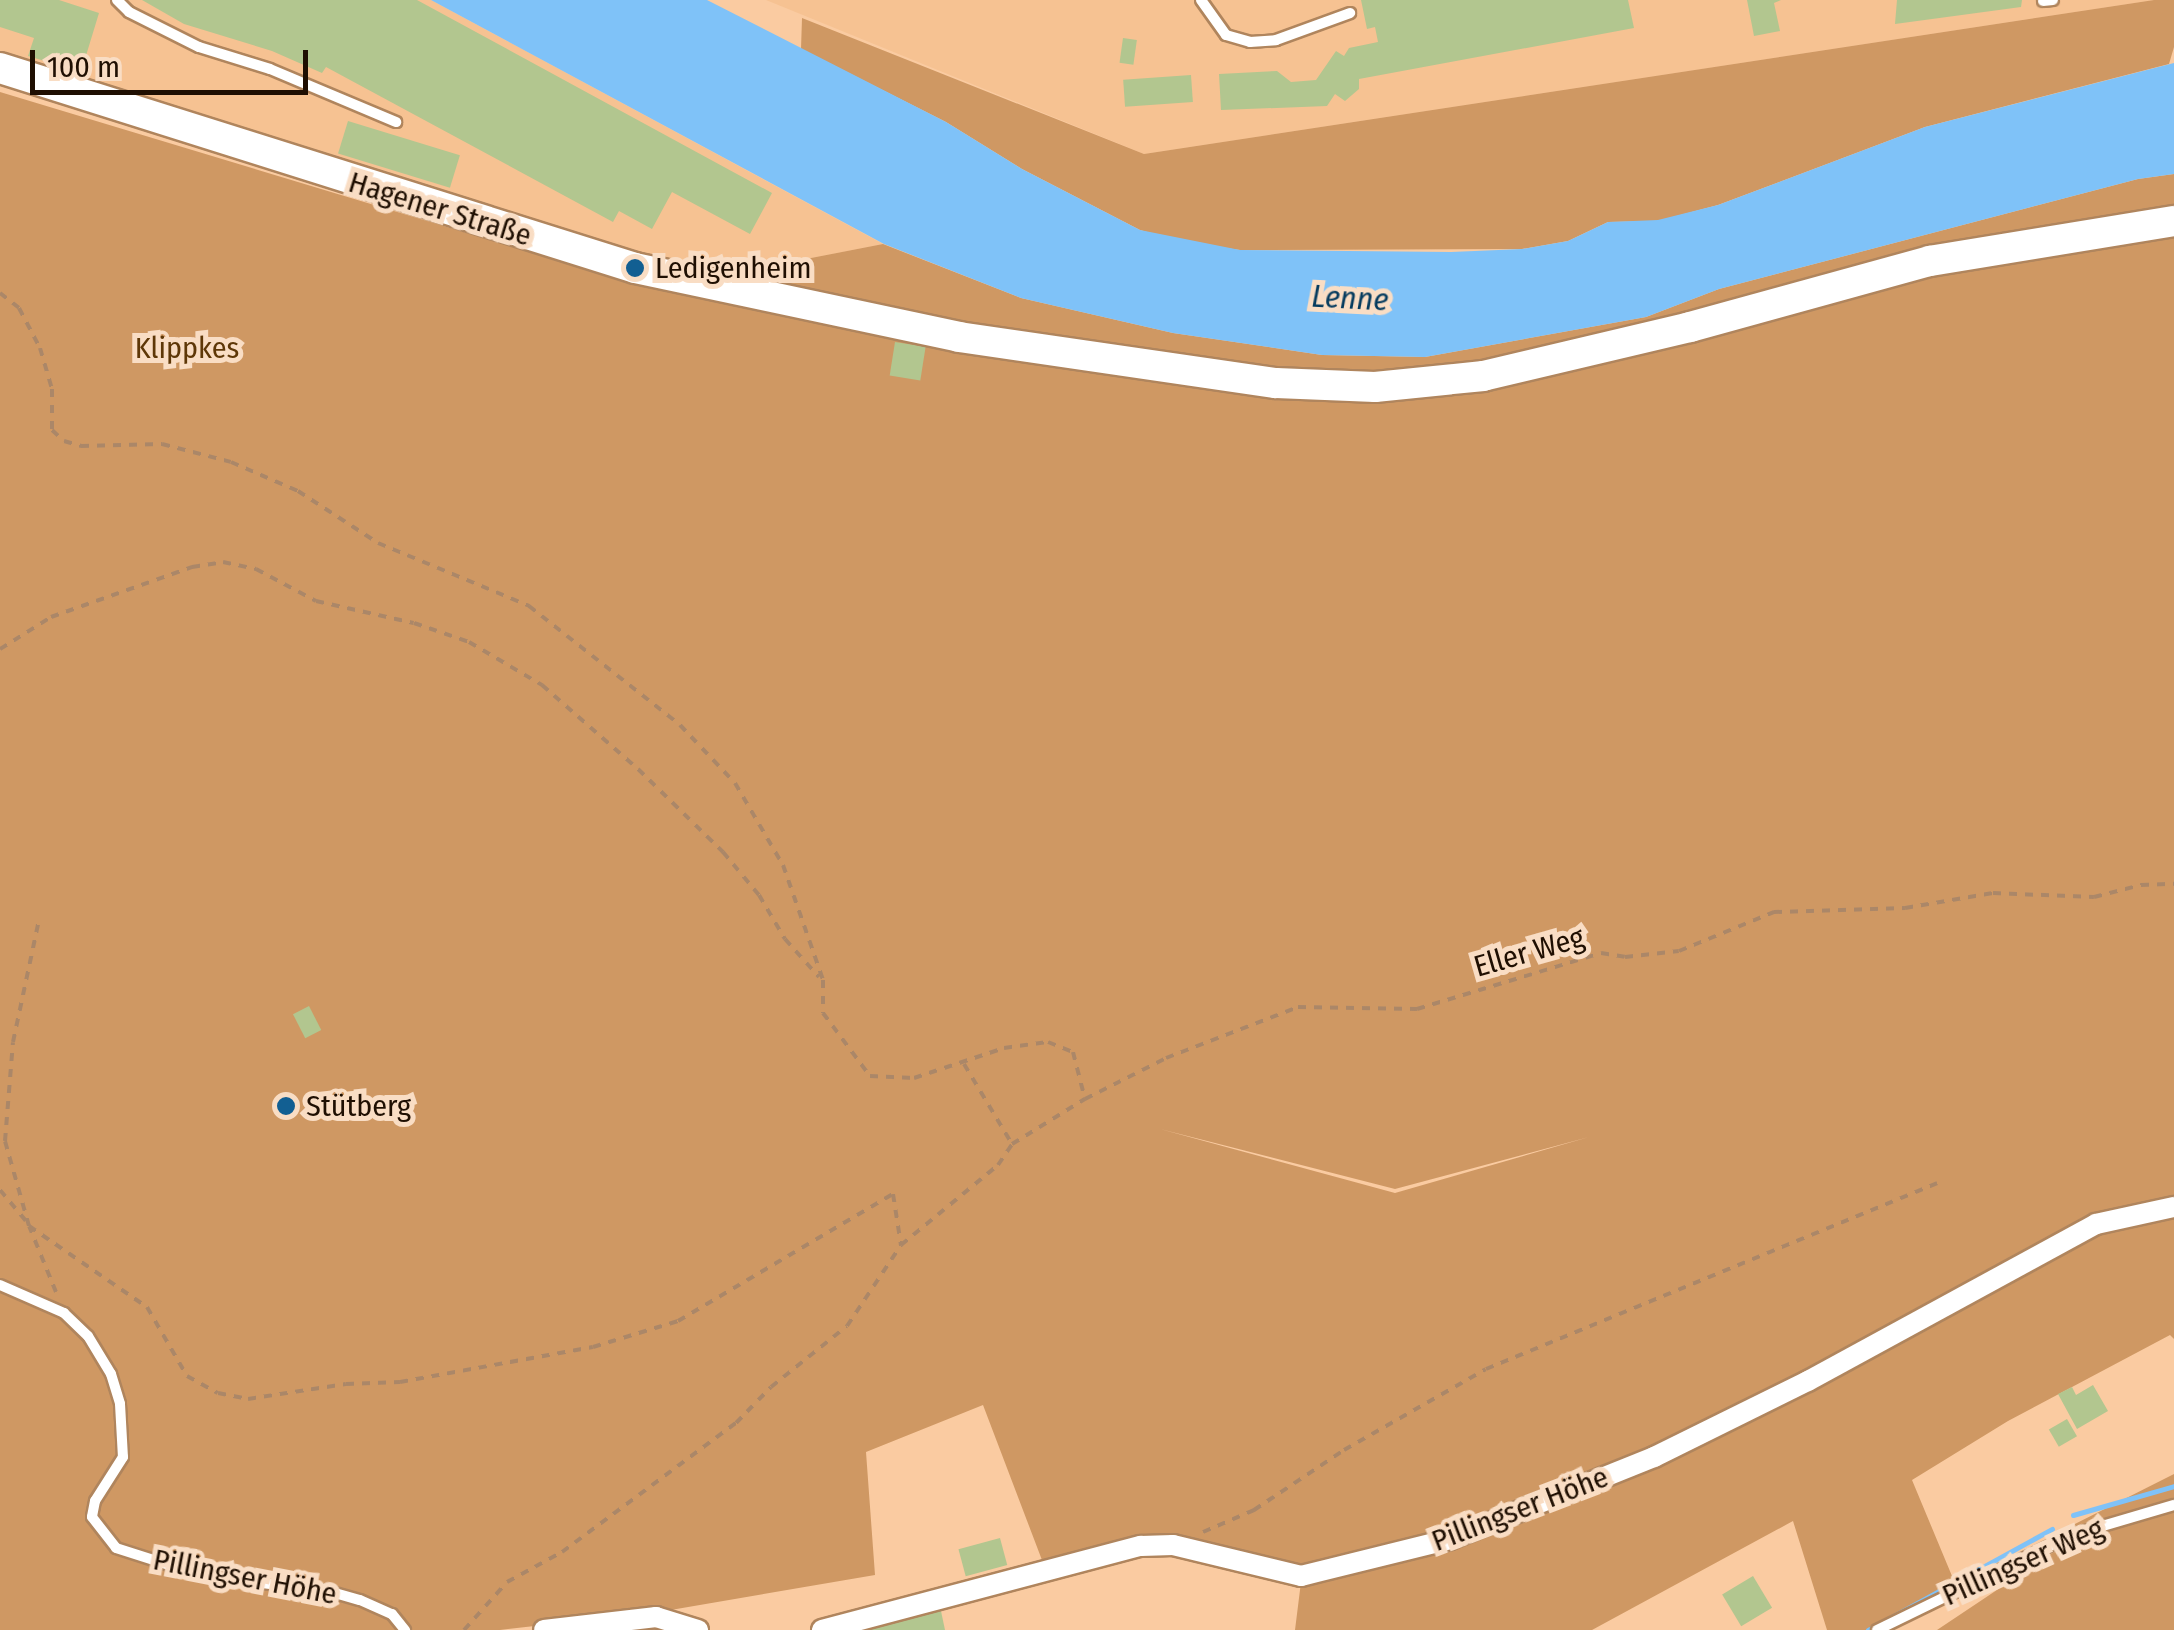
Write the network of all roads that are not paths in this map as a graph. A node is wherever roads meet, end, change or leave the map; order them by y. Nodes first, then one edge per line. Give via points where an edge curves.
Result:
1 (117, 0) edge
2 (1201, 0) edge
3 (2053, 0) edge
4 (2043, 1) edge
5 (1350, 13) dead end
6 (0, 68) edge
7 (396, 122) dead end
8 (2174, 220) edge
9 (2174, 1207) edge
10 (0, 1285) edge
11 (2174, 1505) edge
12 (405, 1630) edge
13 (544, 1630) edge
14 (698, 1630) edge
15 (822, 1630) edge
16 (1877, 1630) edge

1 - 7 lane via 198,46 270,68
2 - 5 lane via 1226,35 1250,42 1276,40
3 - 4 lane
6 - 8 main road, Hagener Straße via 635,268 888,323 1261,382 1392,386 1521,367 1930,260
9 - 15 street, Pillingser Höhe via 2096,1224 1671,1449 1450,1539 1301,1576 1173,1545 1141,1546
10 - 12 lane, Pillingser Höhe via 64,1312 104,1361 120,1404 123,1458 92,1517 116,1548 204,1576 360,1600 392,1614
11 - 16 lane, Pillingser Weg via 2072,1535
13 - 14 street via 656,1617

